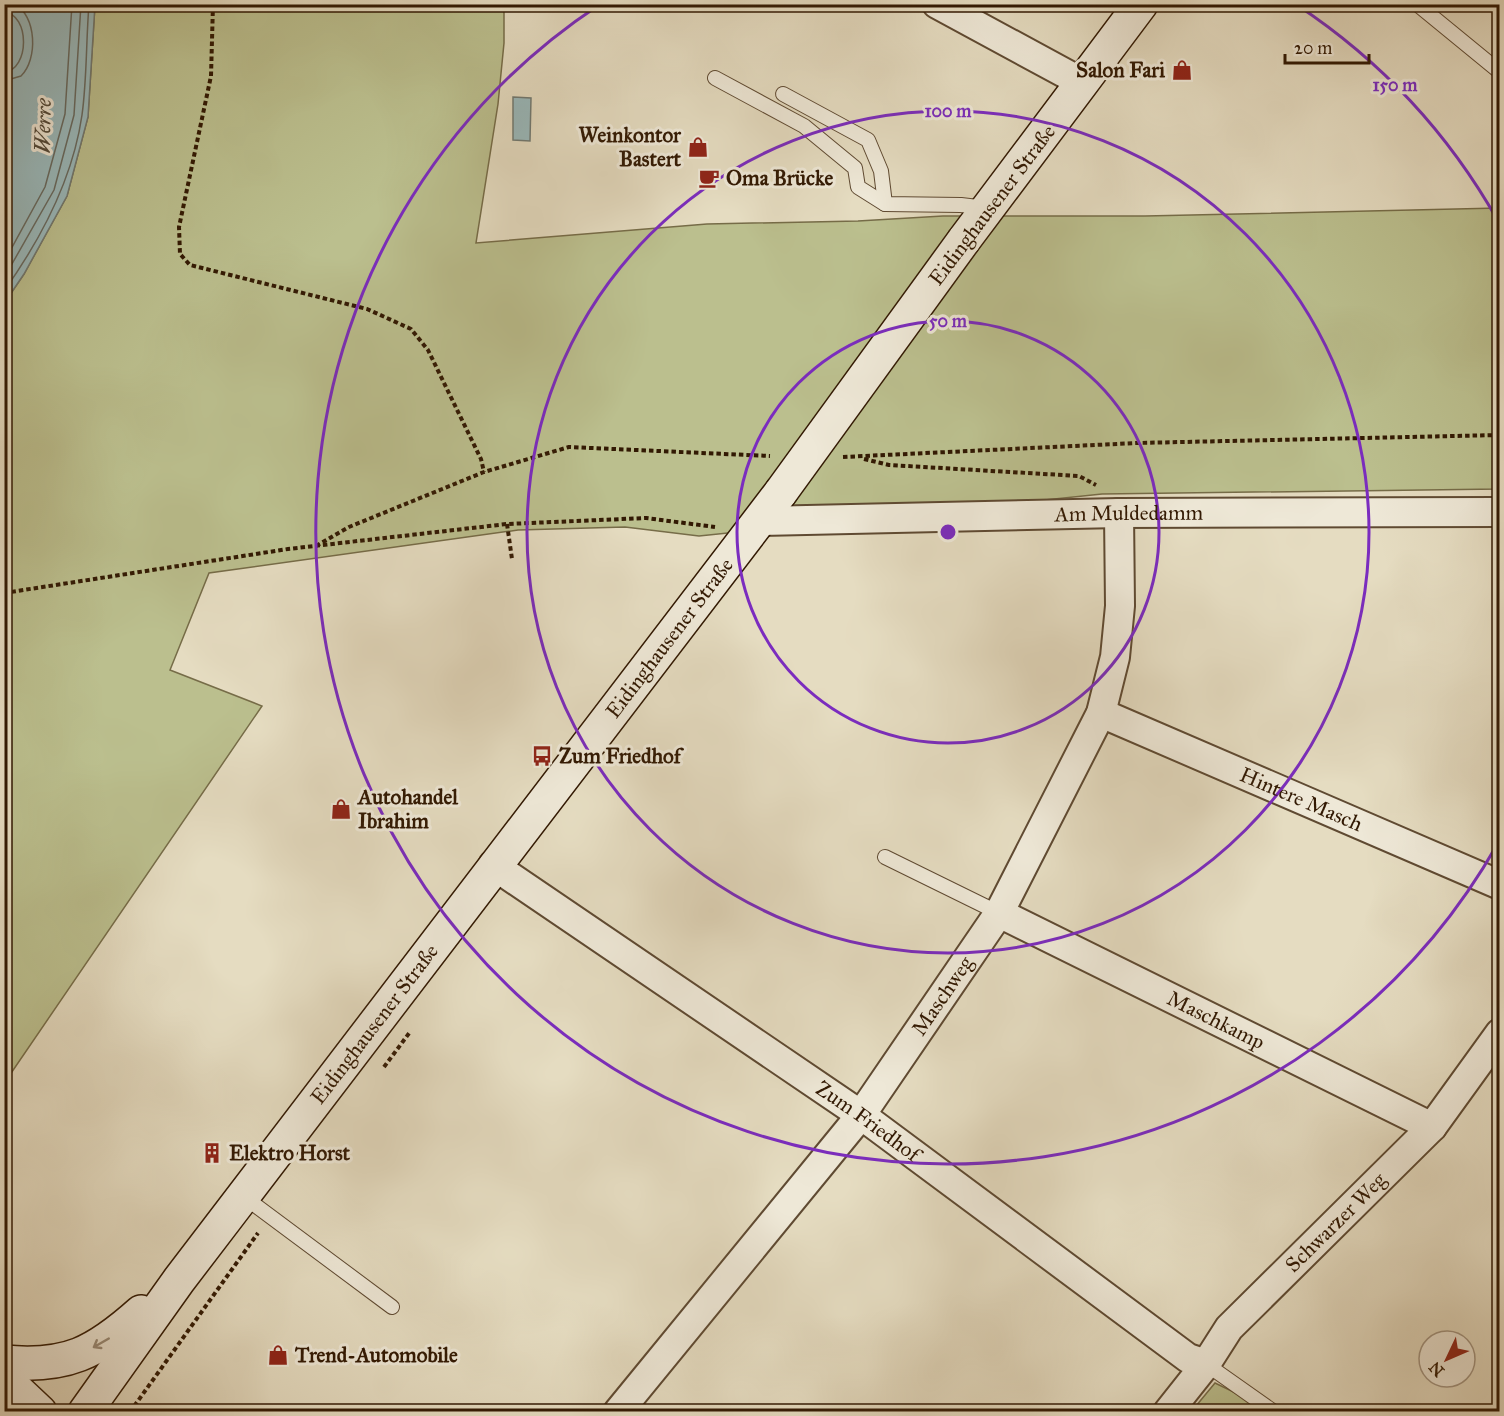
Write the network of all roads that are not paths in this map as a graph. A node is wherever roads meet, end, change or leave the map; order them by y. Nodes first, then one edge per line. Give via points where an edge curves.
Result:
1 (937, 4) edge
2 (1141, 4) edge
3 (1417, 4) edge
4 (1500, 72) edge
5 (715, 78) dead end
6 (1083, 83) junction
7 (783, 94) dead end
8 (885, 204) junction
9 (988, 208) junction
10 (1500, 512) edge
11 (1119, 513) junction
12 (757, 521) junction
13 (1101, 713) junction
14 (885, 857) dead end
15 (494, 865) junction
16 (1500, 885) edge
17 (999, 913) junction
18 (1500, 1032) edge
19 (861, 1115) junction
20 (1432, 1127) junction
21 (243, 1196) junction
22 (179, 1280) junction
23 (392, 1307) dead end
24 (4, 1362) edge
25 (1206, 1364) junction
26 (4, 1378) edge
27 (40, 1412) edge
28 (85, 1412) edge
29 (618, 1412) edge
30 (1168, 1412) edge
31 (1274, 1412) edge

1 - 6 street
2 - 6 main road, Eidinghausener Straße
3 - 4 lane
5 - 8 lane via 804,126 855,168 858,187
6 - 9 main road, Eidinghausener Straße
7 - 8 lane via 868,140 882,171
8 - 9 lane
9 - 12 main road, Eidinghausener Straße, bridge
10 - 11 street, Am Muldedamm
11 - 12 street, Am Muldedamm
11 - 13 street, Maschweg via 1118,626 1115,657
12 - 15 main road, Eidinghausener Straße
13 - 16 street, Hintere Masch
13 - 17 street, Maschweg
14 - 17 lane
15 - 19 street, Zum Friedhof
15 - 21 main road, Eidinghausener Straße
17 - 19 street, Maschweg
17 - 20 street, Maschkamp
18 - 20 street, Schwarzer Weg
19 - 25 street, Zum Friedhof via 1188,1358
19 - 29 street, Maschweg
20 - 25 street, Schwarzer Weg via 1229,1328
21 - 22 main road, Eidinghausener Straße
21 - 23 lane
22 -> 24 main road via 116,1334 73,1358 43,1365
22 - 28 main road, Eidinghausener Straße
25 - 30 street, Schwarzer Weg
25 - 31 lane
26 - 27 main road

